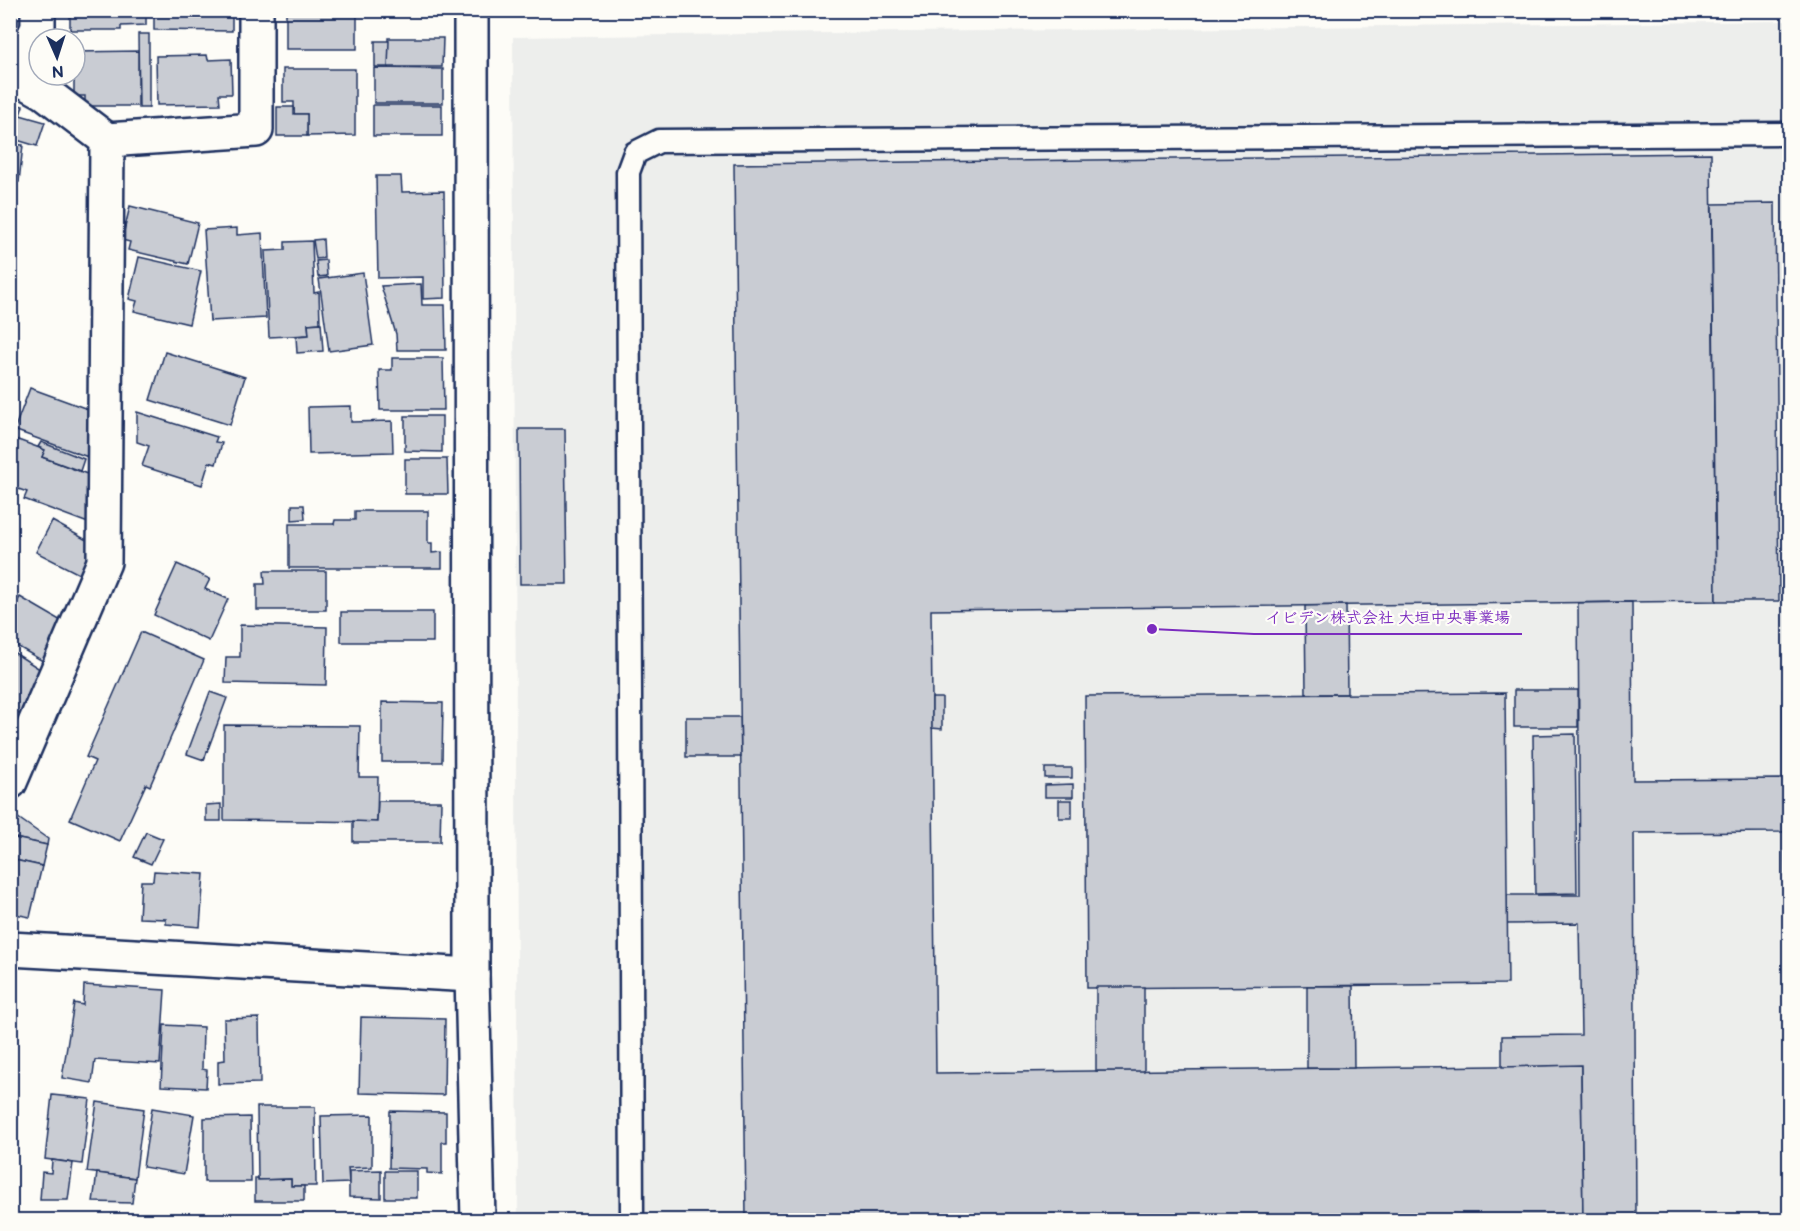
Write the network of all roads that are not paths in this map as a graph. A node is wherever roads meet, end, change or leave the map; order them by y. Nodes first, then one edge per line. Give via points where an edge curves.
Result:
1 (38, 10) edge
2 (256, 10) edge
3 (471, 10) edge
4 (12, 74) edge
5 (1790, 134) edge
6 (107, 140) junction
7 (10, 782) edge
8 (10, 949) edge
9 (472, 975) junction
10 (477, 1221) edge
11 (632, 1221) edge

1 - 4 street via 38,28
2 - 6 street via 256,130
3 - 9 street
4 - 6 street via 44,92
5 - 11 lane via 659,141 635,153 628,172
6 - 7 street via 104,562
8 - 9 street
9 - 10 street

